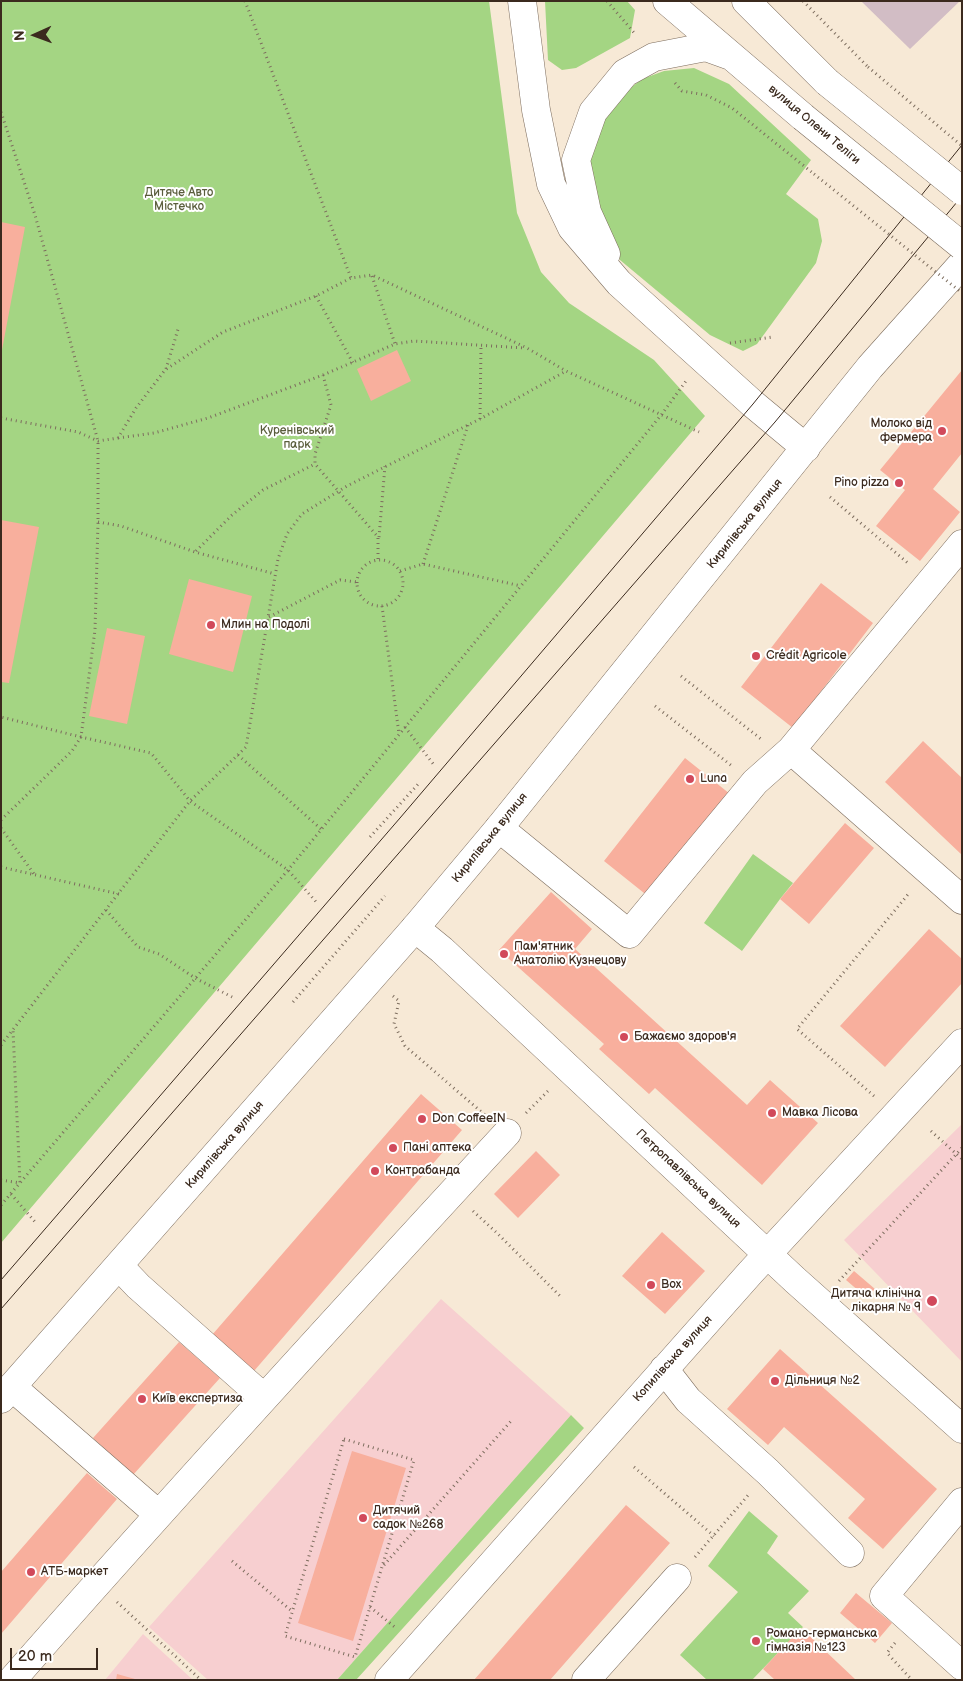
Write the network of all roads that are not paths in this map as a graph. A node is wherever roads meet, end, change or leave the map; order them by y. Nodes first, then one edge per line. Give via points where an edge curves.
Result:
1 (522, 1) edge
2 (667, 1) edge
3 (746, 1) edge
4 (731, 56) junction
5 (962, 191) edge
6 (962, 246) edge
7 (962, 264) edge
8 (619, 283) junction
9 (806, 448) junction
10 (962, 544) edge
11 (787, 753) junction
12 (499, 828) junction
13 (962, 900) edge
14 (415, 928) junction
15 (962, 1043) edge
16 (507, 1133) road end
17 (768, 1254) junction
18 (119, 1266) junction
19 (664, 1369) junction
20 (7, 1393) edge
21 (263, 1397) junction
22 (962, 1429) edge
23 (962, 1502) edge
24 (158, 1514) junction
25 (850, 1553) dead end
26 (677, 1578) road end
27 (962, 1666) edge
28 (12, 1680) edge
29 (389, 1680) edge
30 (586, 1680) edge

1 - 8 main road via 536,110 551,184 572,228
2 - 4 main road, вулиця Олени Теліги
3 - 5 main road, bridge via 827,82
4 - 6 main road, вулиця Олени Теліги, bridge
4 - 8 main road via 706,47 654,57 625,73 593,112 576,160 587,212
7 - 9 main road, Кирилівська вулиця via 870,367
8 - 9 main road
9 - 12 main road, Кирилівська вулиця
10 - 11 main road
11 - 12 main road via 755,782 629,934
11 - 13 main road
12 - 14 main road, Кирилівська вулиця
14 - 17 main road, Петропавлівська вулиця
14 - 18 main road, Кирилівська вулиця
15 - 17 main road, Копилівська вулиця
16 - 21 main road
17 - 19 main road, Копилівська вулиця
17 - 22 main road, Петропавлівська вулиця
18 - 20 main road, Кирилівська вулиця
18 - 21 main road
19 - 25 main road via 688,1400 768,1472
19 - 29 main road, Копилівська вулиця
20 - 24 main road
21 - 24 main road
23 - 27 main road via 884,1596
24 - 28 main road
26 - 30 main road

